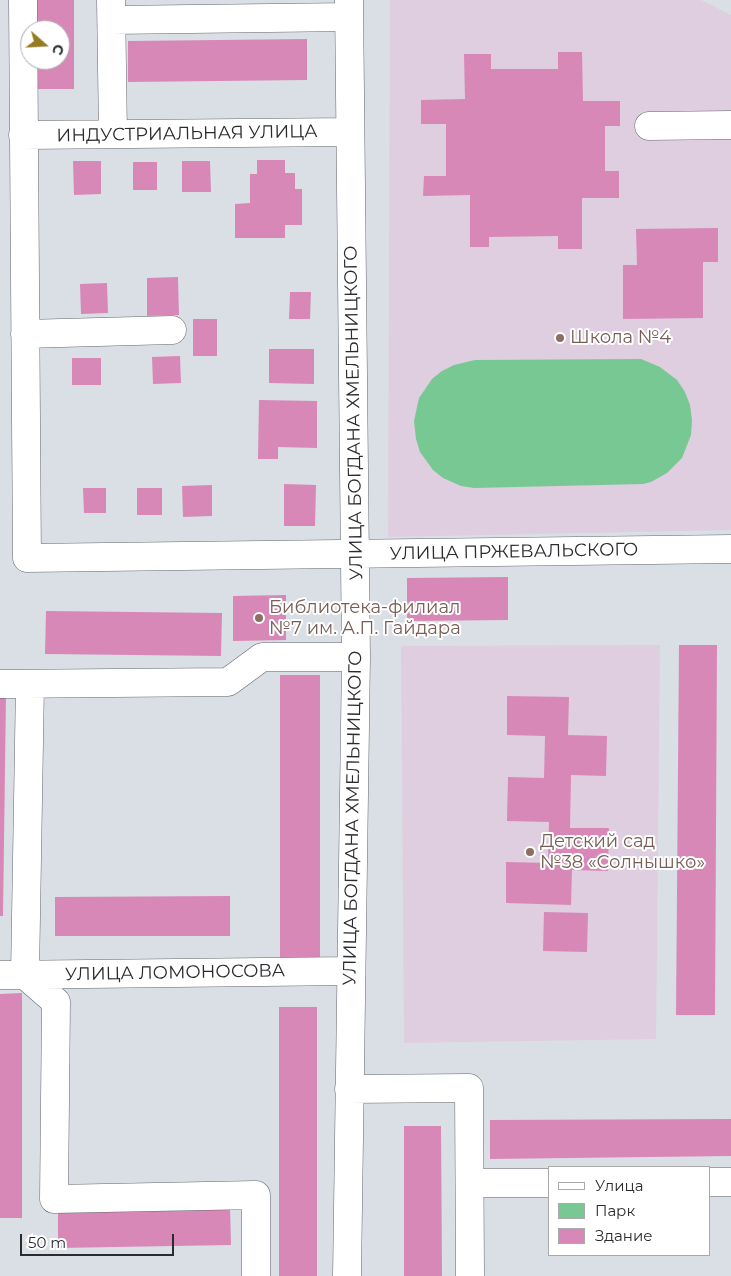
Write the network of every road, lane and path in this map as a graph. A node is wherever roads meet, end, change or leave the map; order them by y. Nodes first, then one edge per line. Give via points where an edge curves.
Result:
1 (23, 0) edge
2 (349, 8) edge
3 (111, 10) edge
4 (731, 125) edge
5 (649, 126) dead end
6 (350, 132) junction
7 (113, 134) junction
8 (23, 135) junction
9 (172, 330) dead end
10 (25, 334) junction
11 (731, 549) edge
12 (356, 555) junction
13 (356, 657) junction
14 (0, 684) edge
15 (30, 684) junction
16 (351, 970) junction
17 (12, 975) edge
18 (349, 1089) junction
19 (711, 1182) edge
20 (731, 1182) edge
21 (470, 1183) junction
22 (548, 1183) edge
23 (256, 1276) edge
24 (347, 1276) edge
25 (470, 1276) edge

1 - 8 street
2 - 3 street
2 - 6 street, УЛИЦА БОГДАНА ХМЕЛЬНИЦКОГО
3 - 7 street
4 - 5 street
6 - 7 street, ИНДУСТРИАЛЬНАЯ УЛИЦА
6 - 12 street, УЛИЦА БОГДАНА ХМЕЛЬНИЦКОГО
7 - 8 street, ИНДУСТРИАЛЬНАЯ УЛИЦА
8 - 10 street
9 - 10 street
10 - 12 street, УЛИЦА ПРЖЕВАЛЬСКОГО via 27,558
11 - 12 street, УЛИЦА ПРЖЕВАЛЬСКОГО
12 - 13 street, УЛИЦА БОГДАНА ХМЕЛЬНИЦКОГО
13 - 15 street via 262,657 228,682
13 - 16 street, УЛИЦА БОГДАНА ХМЕЛЬНИЦКОГО
14 - 15 street
15 - 17 street
16 - 17 street, УЛИЦА ЛОМОНОСОВА
16 - 18 street, УЛИЦА БОГДАНА ХМЕЛЬНИЦКОГО
17 - 23 street via 56,1002 54,1198 256,1196
18 - 21 street via 469,1088
18 - 24 street, УЛИЦА БОГДАНА ХМЕЛЬНИЦКОГО
19 - 20 street
21 - 22 street
21 - 25 street

